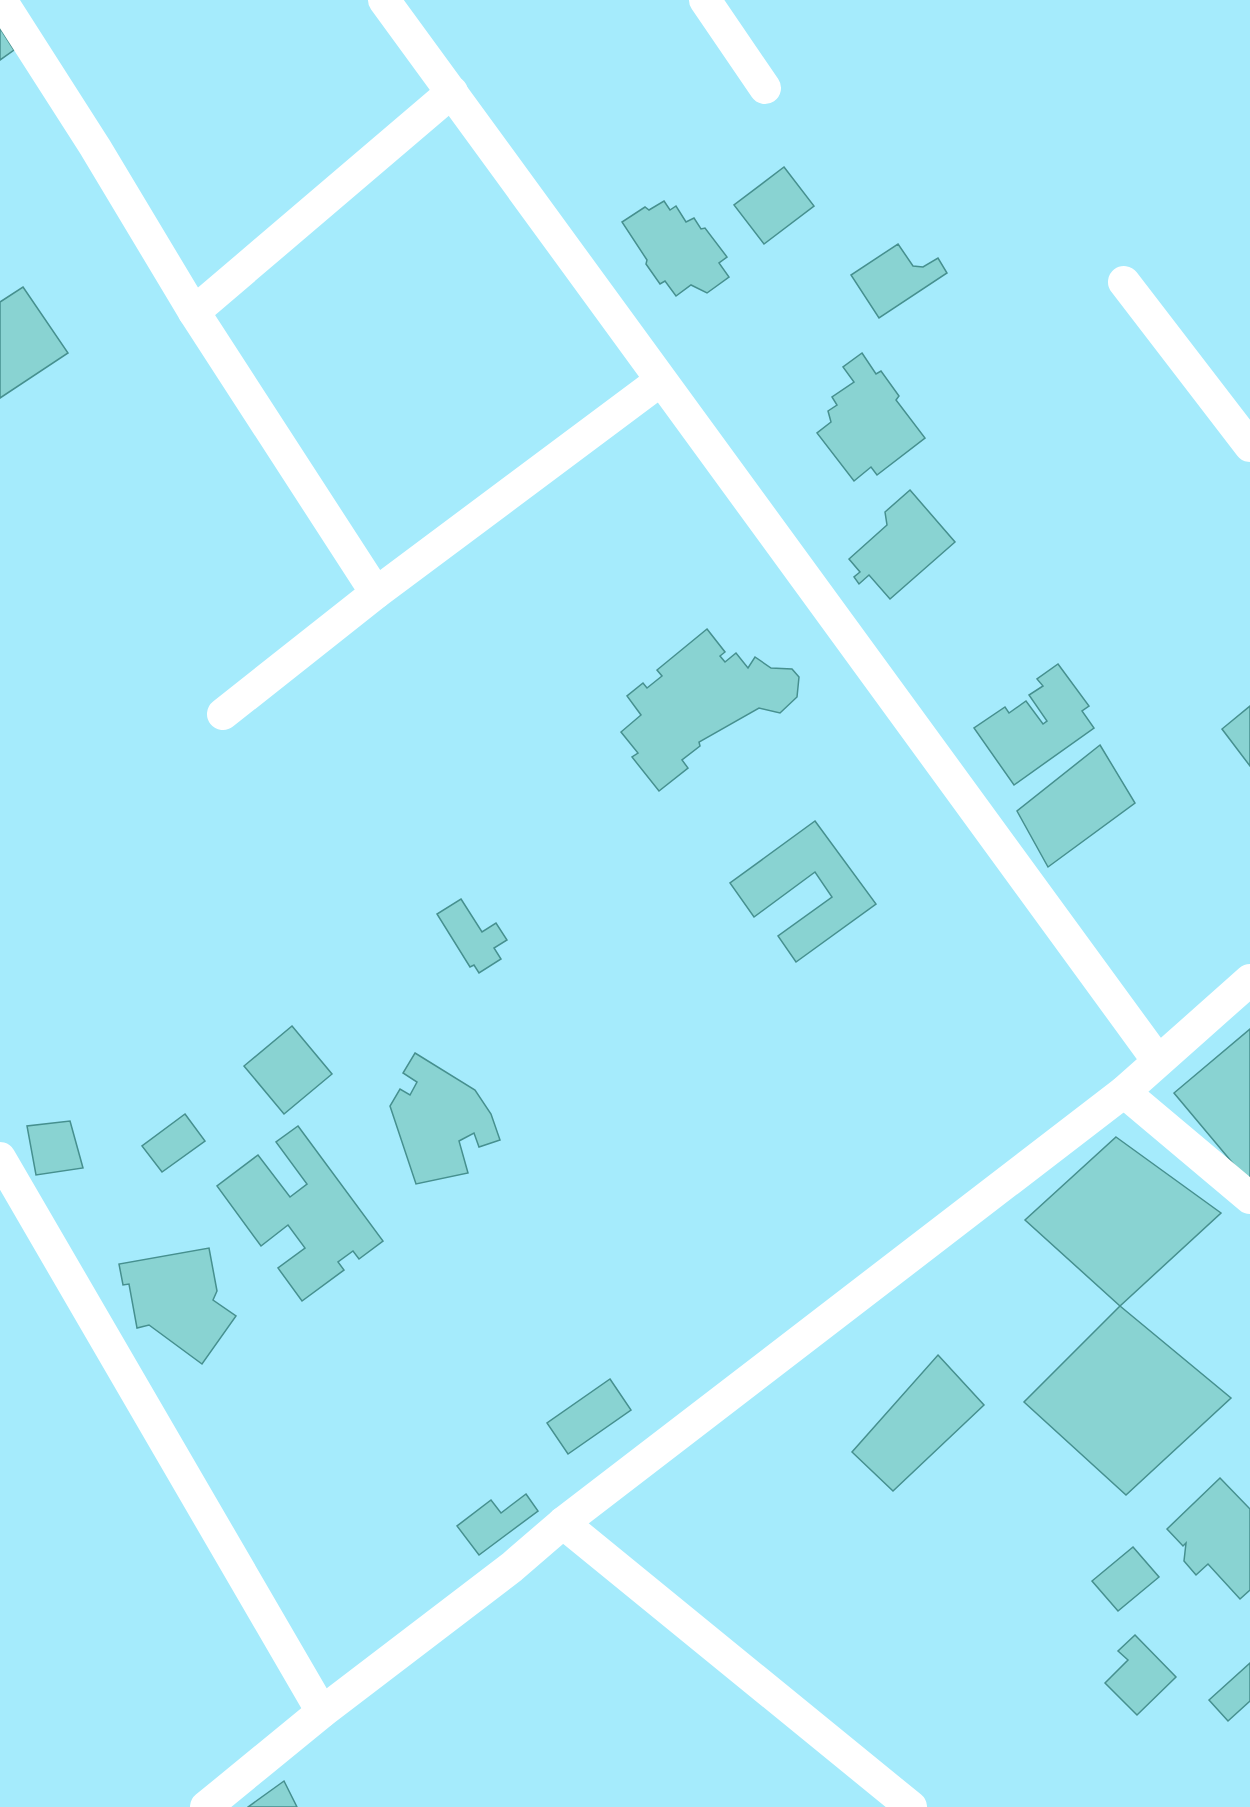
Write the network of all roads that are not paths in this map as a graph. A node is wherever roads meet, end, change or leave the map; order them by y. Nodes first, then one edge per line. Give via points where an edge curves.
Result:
1 (1, 0) edge
2 (384, 0) edge
3 (705, 0) edge
4 (765, 88) dead end
5 (452, 92) junction
6 (1124, 282) dead end
7 (194, 312) junction
8 (660, 381) junction
9 (1250, 446) edge
10 (376, 592) junction
11 (223, 714) dead end
12 (1250, 980) edge
13 (1158, 1061) junction
14 (1124, 1092) junction
15 (0, 1158) edge
16 (1250, 1198) edge
17 (563, 1523) junction
18 (322, 1712) junction
19 (206, 1807) edge
20 (911, 1807) edge

1 - 7 street
2 - 5 street
3 - 4 street
5 - 7 street
5 - 8 street
6 - 9 street
7 - 10 street
8 - 10 street
8 - 13 street
10 - 11 street
12 - 13 street
13 - 14 street
14 - 16 street
14 - 17 street
15 - 18 street
17 - 18 street via 512,1567
17 - 20 street
18 - 19 street

